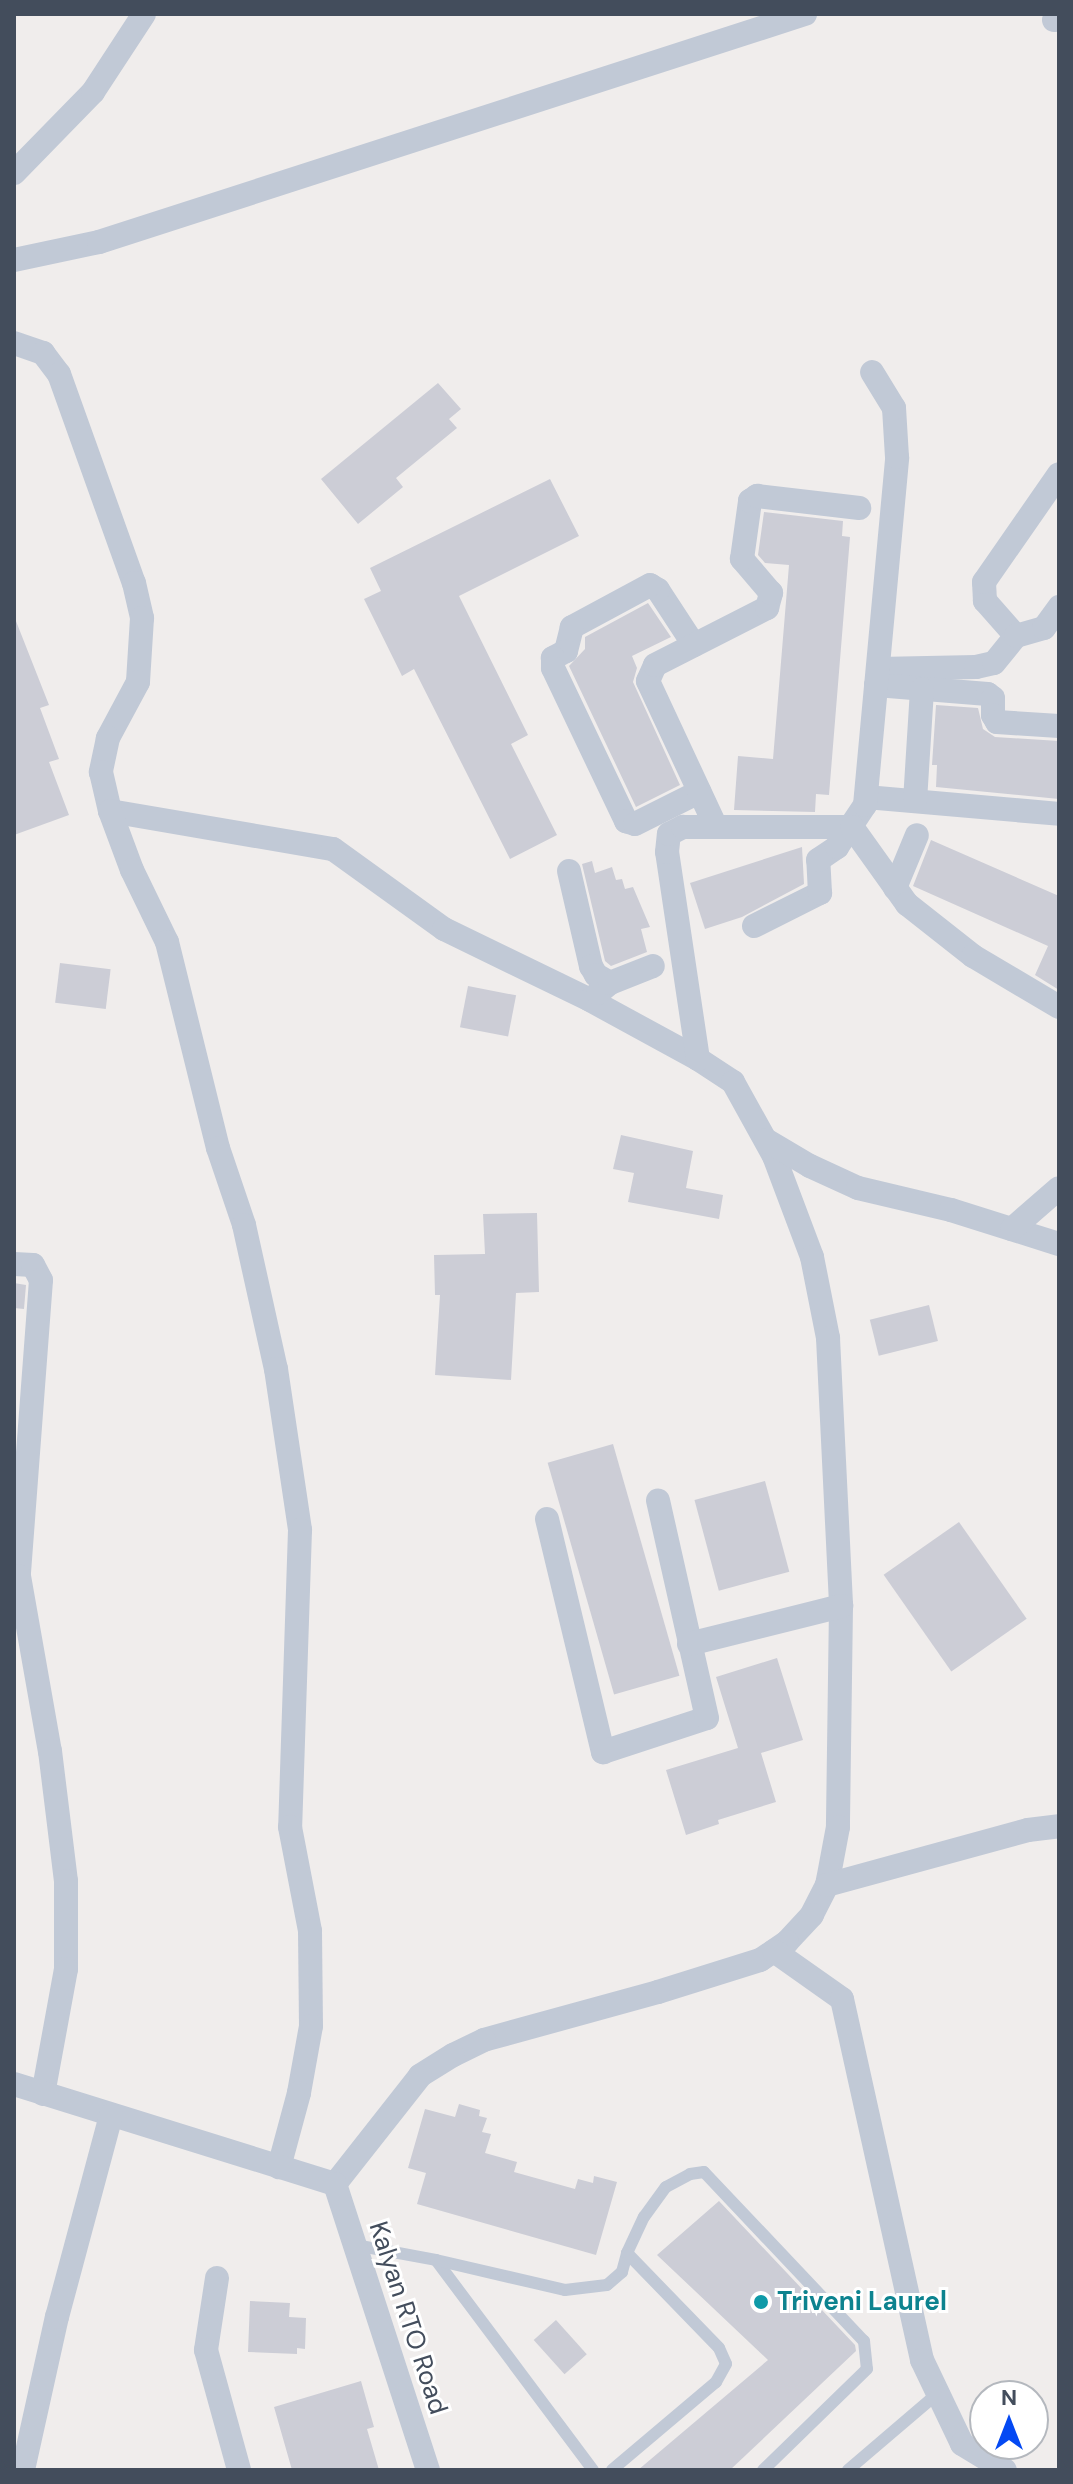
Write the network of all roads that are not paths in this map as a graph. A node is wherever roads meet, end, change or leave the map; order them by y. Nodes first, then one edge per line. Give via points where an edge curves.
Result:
1 (144, 14) edge
2 (805, 14) edge
3 (14, 173) edge
4 (14, 260) edge
5 (14, 343) edge
6 (872, 372) dead end
7 (1059, 474) edge
8 (859, 508) dead end
9 (1059, 607) edge
10 (1016, 636) junction
11 (694, 645) junction
12 (877, 677) junction
13 (922, 689) junction
14 (1059, 726) edge
15 (699, 792) junction
16 (866, 797) junction
17 (915, 801) junction
18 (110, 811) junction
19 (1059, 814) edge
20 (716, 827) junction
21 (852, 827) junction
22 (917, 835) dead end
23 (569, 871) dead end
24 (895, 888) junction
25 (754, 926) dead end
26 (653, 966) dead end
27 (610, 983) junction
28 (590, 1000) junction
29 (1059, 1007) edge
30 (698, 1059) junction
31 (764, 1139) junction
32 (1059, 1188) edge
33 (1012, 1229) junction
34 (1059, 1244) edge
35 (14, 1264) edge
36 (658, 1500) dead end
37 (547, 1519) dead end
38 (16, 1577) edge
39 (841, 1606) junction
40 (689, 1644) junction
41 (1059, 1826) edge
42 (827, 1885) junction
43 (774, 1951) junction
44 (14, 2084) edge
45 (43, 2094) junction
46 (111, 2115) junction
47 (279, 2167) junction
48 (335, 2184) junction
49 (355, 2245) junction
50 (627, 2253) junction
51 (436, 2260) junction
52 (217, 2278) dead end
53 (938, 2393) junction
54 (23, 2470) edge
55 (239, 2470) edge
56 (428, 2470) edge
57 (593, 2470) edge
58 (612, 2470) edge
59 (763, 2470) edge
60 (848, 2470) edge
61 (1005, 2470) edge

1 - 3 street via 93,92
2 - 4 street via 99,242
5 - 18 street via 43,353 59,374 142,618 138,682 108,738 101,772
6 - 12 street via 894,408 897,457
7 - 10 street via 984,582 985,601
8 - 11 street via 757,496 750,501 742,559 771,593 767,608
9 - 10 street via 1044,628
10 - 12 street via 994,663
11 - 15 street via 655,665 648,681
11 - 15 street via 650,585 572,627 566,651 553,658 553,668 626,821 635,824
12 - 13 street
12 - 16 street
13 - 14 street via 988,694 997,722
13 - 17 street
15 - 20 street
16 - 17 street
16 - 21 street
17 - 19 street
18 - 28 street via 333,849 444,929
18 - 47 street via 167,942 218,1148 244,1225 276,1369 300,1530 290,1827 310,1931 311,2026
20 - 21 street
20 - 30 street via 683,827 669,834 667,852
21 - 24 street
21 - 25 street via 837,847 812,852 820,893
22 - 24 street
23 - 27 street via 591,966
24 - 29 street via 907,904 973,956
26 - 27 street
27 - 28 street
28 - 30 street
30 - 31 street via 733,1082
31 - 33 street via 858,1188
31 - 39 street via 812,1257 828,1338
32 - 33 street
33 - 34 street
35 - 38 street via 33,1265 41,1280
36 - 40 street
37 - 40 street via 603,1752 707,1718
38 - 45 street via 50,1751 66,1881 66,1969
39 - 40 street
39 - 42 street via 838,1827
41 - 42 street
42 - 43 street via 812,1915
43 - 48 street via 658,1992 484,2040 453,2055 420,2076
43 - 53 street via 842,1999 922,2360
44 - 45 street
45 - 46 street
46 - 47 street
46 - 54 street
47 - 48 street
48 - 49 street, Kalyan RTO Road
49 - 51 lane
49 - 56 street, Kalyan RTO Road
50 - 51 lane via 622,2272 607,2285 577,2290
50 - 58 lane via 719,2348 726,2364 716,2382
50 - 59 lane via 666,2187 704,2172 864,2341 867,2369
51 - 57 lane
52 - 55 street via 206,2350
53 - 60 lane
53 - 61 street via 962,2444

